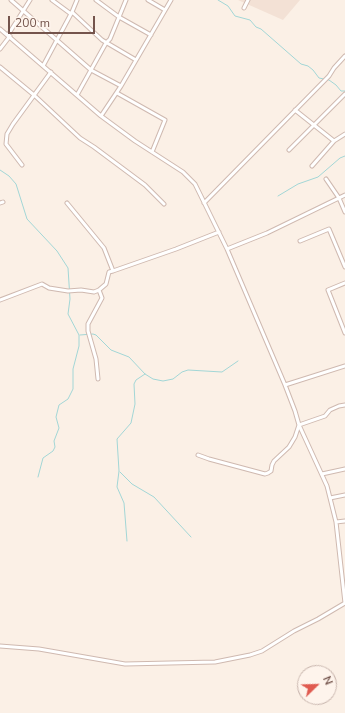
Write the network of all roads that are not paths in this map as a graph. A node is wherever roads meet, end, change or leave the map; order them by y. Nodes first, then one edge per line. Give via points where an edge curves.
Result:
1 (11, 0) edge
2 (30, 0) edge
3 (52, 0) edge
4 (77, 0) edge
5 (96, 0) edge
6 (126, 0) edge
7 (148, 0) edge
8 (170, 0) edge
9 (248, 0) edge
10 (244, 8) dead end
11 (165, 10) junction
12 (24, 11) junction
13 (71, 13) junction
14 (119, 17) junction
15 (0, 28) edge
16 (9, 35) junction
17 (151, 35) junction
18 (57, 40) junction
19 (106, 43) junction
20 (0, 49) edge
21 (345, 56) edge
22 (136, 60) junction
23 (43, 66) junction
24 (0, 67) edge
25 (91, 70) junction
26 (51, 72) junction
27 (121, 86) junction
28 (117, 93) junction
29 (345, 94) edge
30 (77, 95) junction
31 (34, 96) junction
32 (296, 110) junction
33 (101, 116) junction
34 (314, 126) junction
35 (345, 134) edge
36 (334, 142) junction
37 (289, 150) dead end
38 (152, 152) junction
39 (22, 165) dead end
40 (312, 166) dead end
41 (326, 179) dead end
42 (345, 195) edge
43 (339, 198) junction
44 (67, 203) dead end
45 (204, 203) junction
46 (164, 204) dead end
47 (345, 212) edge
48 (219, 232) junction
49 (300, 241) dead end
50 (227, 249) junction
51 (345, 267) edge
52 (113, 271) junction
53 (345, 282) edge
54 (99, 290) junction
55 (0, 300) edge
56 (345, 333) edge
57 (345, 366) edge
58 (98, 379) dead end
59 (285, 385) junction
60 (345, 405) edge
61 (299, 425) junction
62 (198, 455) dead end
63 (345, 469) edge
64 (322, 474) junction
65 (345, 495) edge
66 (330, 498) junction
67 (345, 521) edge
68 (336, 522) junction
69 (345, 549) edge
70 (340, 550) junction
71 (345, 603) edge
72 (0, 646) edge

1 - 12 street
2 - 12 street
3 - 13 street
4 - 13 street
5 - 14 street
6 - 14 street
7 - 11 street
8 - 11 street
9 - 10 street
11 - 17 street
12 - 16 street
12 - 18 street
13 - 18 street
13 - 19 street
14 - 17 street
14 - 19 street
15 - 16 street
16 - 20 street
16 - 23 street
17 - 22 street
18 - 23 street
18 - 25 street
19 - 22 street
19 - 25 street
21 - 32 street
22 - 27 street
23 - 26 street
24 - 31 street
25 - 27 street
25 - 30 street
26 - 30 street
26 - 31 street
27 - 28 street
28 - 33 street
28 - 38 street via 165,120
29 - 34 street
30 - 33 street
31 - 39 street via 13,124 5,140
31 - 46 street via 80,138 145,185
32 - 34 street
32 - 45 street
33 - 38 street
34 - 36 street
34 - 37 street
35 - 36 street
36 - 40 street
38 - 45 street via 184,172 195,184
41 - 43 street
42 - 43 street
43 - 47 street
43 - 50 street via 267,233
44 - 52 street via 104,248
45 - 48 street
48 - 50 street
48 - 52 street
49 - 51 street via 330,229
50 - 59 street
52 - 54 street via 109,272 106,284
53 - 56 street via 328,290
54 - 55 street via 68,291 49,288 42,284
54 - 58 street via 102,298 90,318 88,331 96,359
57 - 59 street
59 - 61 street
60 - 61 street via 330,410 325,416
61 - 62 street via 289,448 274,461 271,471 265,474
61 - 64 street
63 - 64 street
64 - 66 street
65 - 66 street
66 - 68 street
67 - 68 street
68 - 70 street
69 - 70 street
70 - 71 street
71 - 72 street via 262,651 215,662 125,664 39,649

